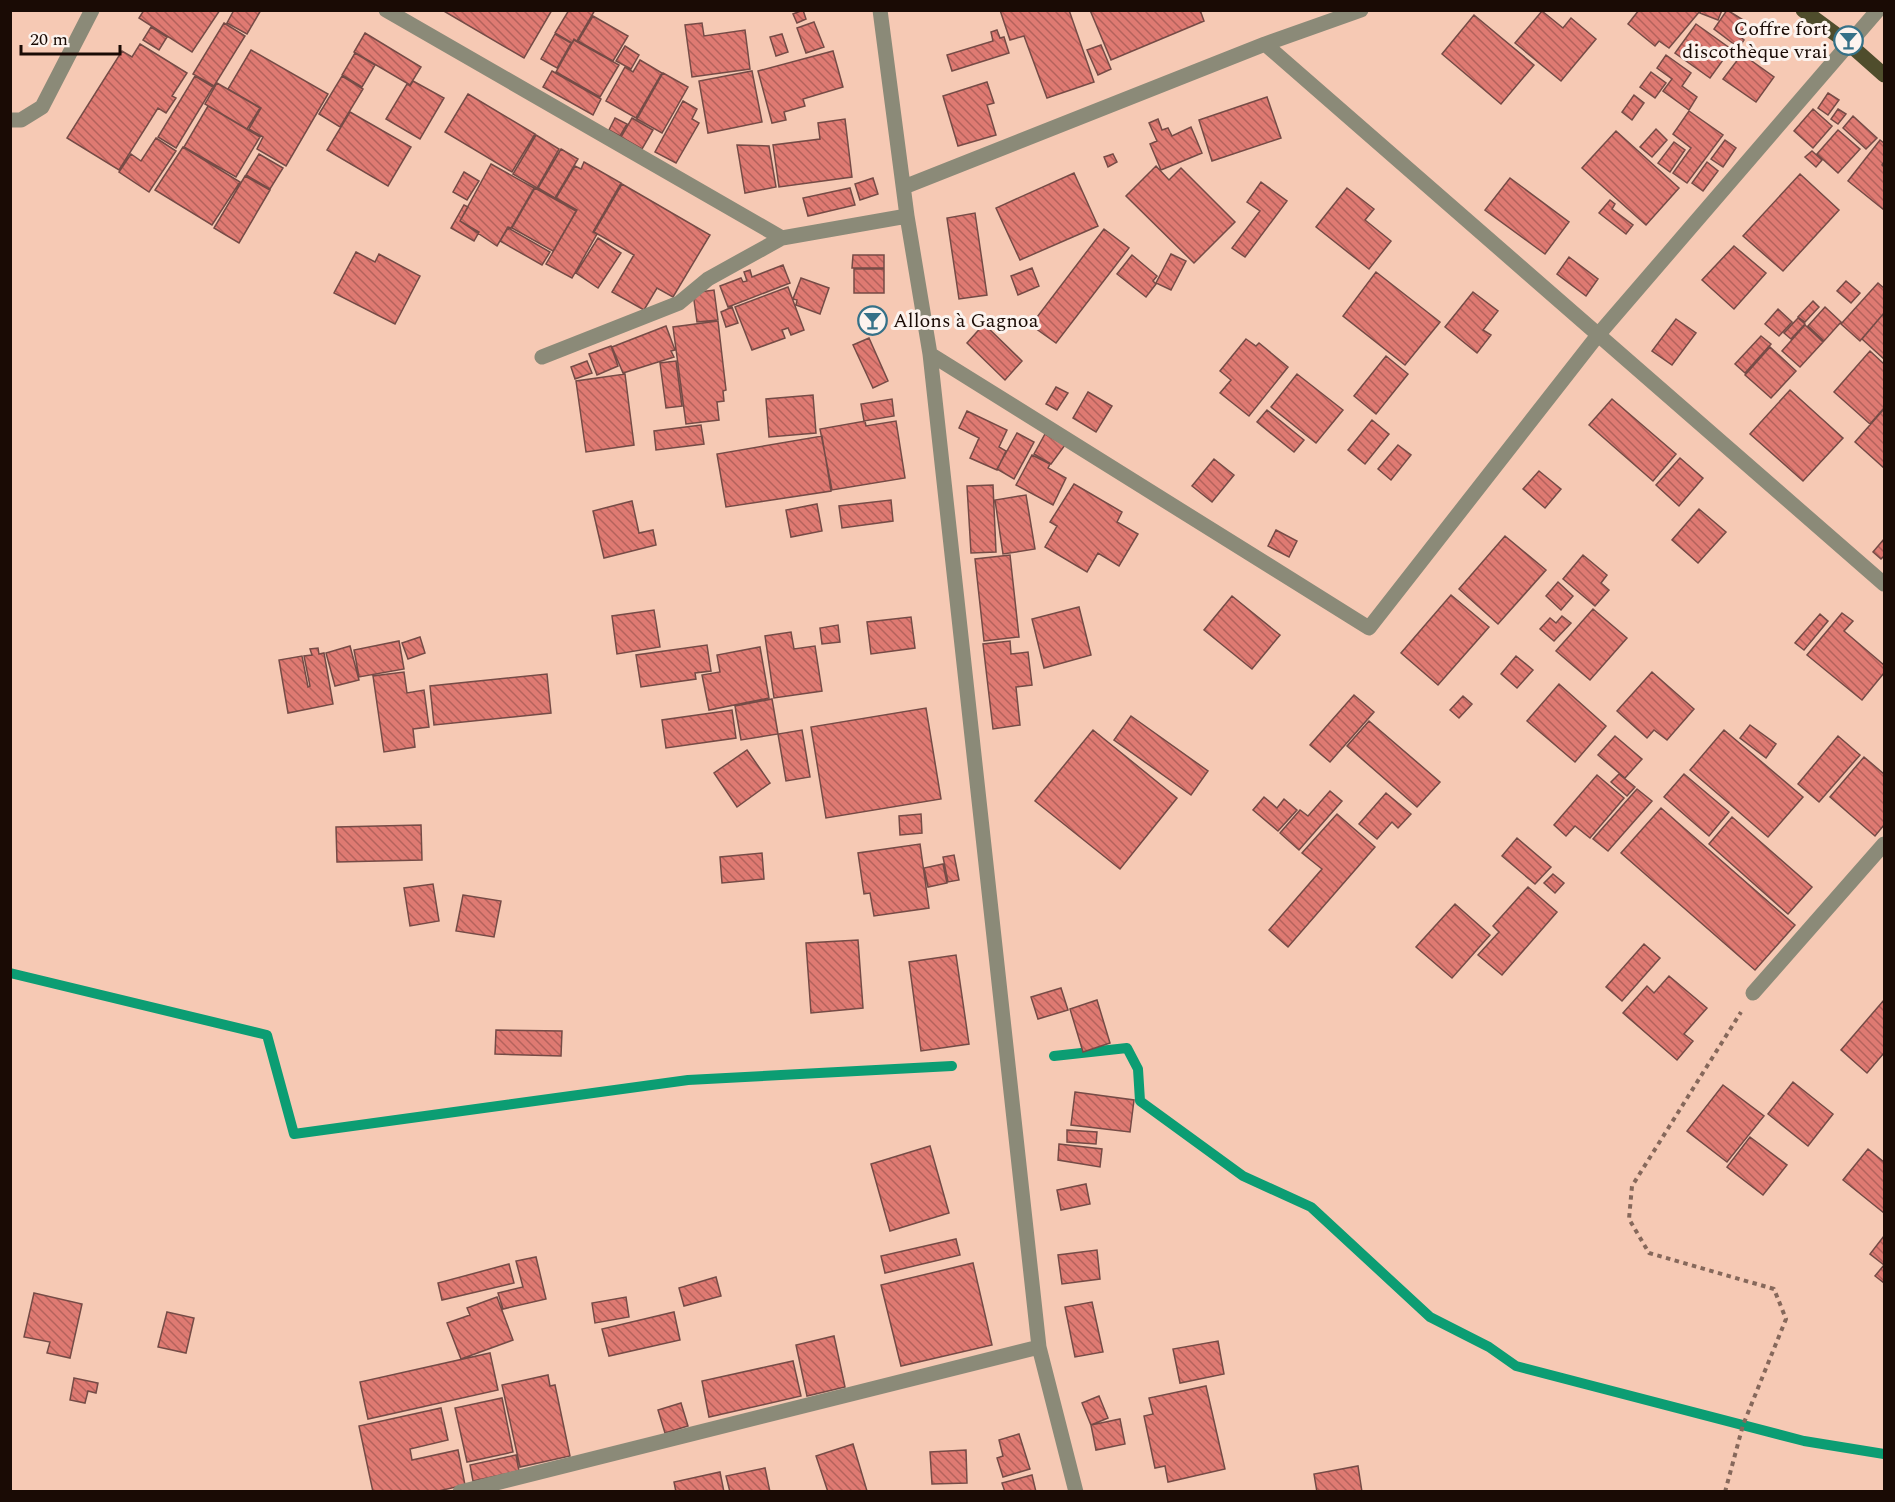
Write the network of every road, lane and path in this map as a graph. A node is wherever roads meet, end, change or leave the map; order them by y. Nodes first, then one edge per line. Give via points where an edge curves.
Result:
1 (92, 10) edge
2 (386, 10) edge
3 (880, 10) edge
4 (1361, 10) edge
5 (1803, 10) edge
6 (1878, 10) edge
7 (1265, 44) junction
8 (1849, 44) junction
9 (1884, 75) edge
10 (10, 120) edge
11 (904, 187) junction
12 (907, 216) junction
13 (782, 238) junction
14 (1598, 335) junction
15 (930, 354) junction
16 (542, 357) dead end
17 (1884, 584) edge
18 (1884, 844) edge
19 (1753, 993) joint
20 (1039, 1347) junction
21 (460, 1491) edge
22 (1076, 1491) edge
23 (1725, 1491) edge

1 - 10 street via 42,107 21,120
2 - 13 street
3 - 11 street
4 - 7 street
5 - 8 main road
6 - 8 street
7 - 11 street
7 - 14 street
8 - 9 main road
8 - 14 street
11 - 12 street
12 - 13 street
12 - 15 street
13 - 16 street via 708,279 679,303
14 - 15 street via 1370,628
14 - 17 street
15 - 20 street
18 - 19 street
19 - 23 path via 1632,1186 1629,1219 1649,1254 1774,1289 1786,1319 1743,1425
20 - 21 street
20 - 22 street

